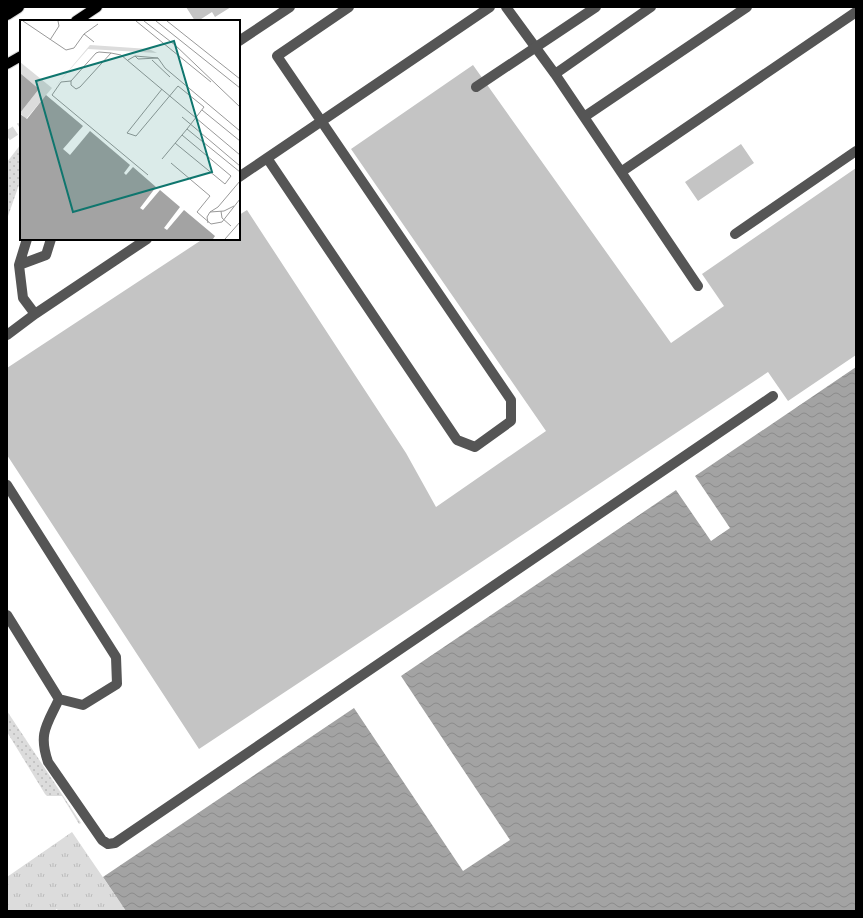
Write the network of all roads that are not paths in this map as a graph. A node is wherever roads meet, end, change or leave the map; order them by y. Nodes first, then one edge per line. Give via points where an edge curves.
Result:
1 (18, 7) edge
2 (97, 7) edge
3 (290, 7) edge
4 (349, 7) edge
5 (490, 7) edge
6 (506, 7) edge
7 (596, 7) edge
8 (651, 7) edge
9 (747, 7) edge
10 (856, 12) edge
11 (7, 14) edge
12 (78, 20) edge
13 (240, 40) edge
14 (20, 57) edge
15 (7, 64) edge
16 (555, 74) junction
17 (476, 87) dead end
18 (584, 117) junction
19 (322, 122) junction
20 (856, 151) edge
21 (267, 158) junction
22 (622, 172) junction
23 (240, 176) edge
24 (735, 234) dead end
25 (27, 240) edge
26 (51, 240) edge
27 (146, 240) edge
28 (19, 265) junction
29 (698, 286) dead end
30 (35, 314) junction
31 (7, 335) edge
32 (773, 396) dead end
33 (7, 485) edge
34 (7, 615) edge
35 (59, 699) junction

1 - 11 highway
2 - 12 main road
3 - 13 lane
4 - 19 lane via 277,56
5 - 19 lane
6 - 16 lane
7 - 17 lane, bridge
8 - 16 lane
9 - 18 lane
10 - 22 lane
14 - 15 main road
16 - 18 lane
18 - 22 lane
19 - 21 lane
19 - 21 lane via 511,400 511,421 475,447 457,440
20 - 24 lane
21 - 23 lane
22 - 29 lane
25 - 28 lane
26 - 28 lane via 46,256
27 - 30 lane
28 - 30 lane via 23,298
30 - 31 lane
32 - 35 lane via 114,843 108,844 102,840 48,762 44,748 44,732
33 - 35 lane via 116,657 117,684 83,705
34 - 35 lane

